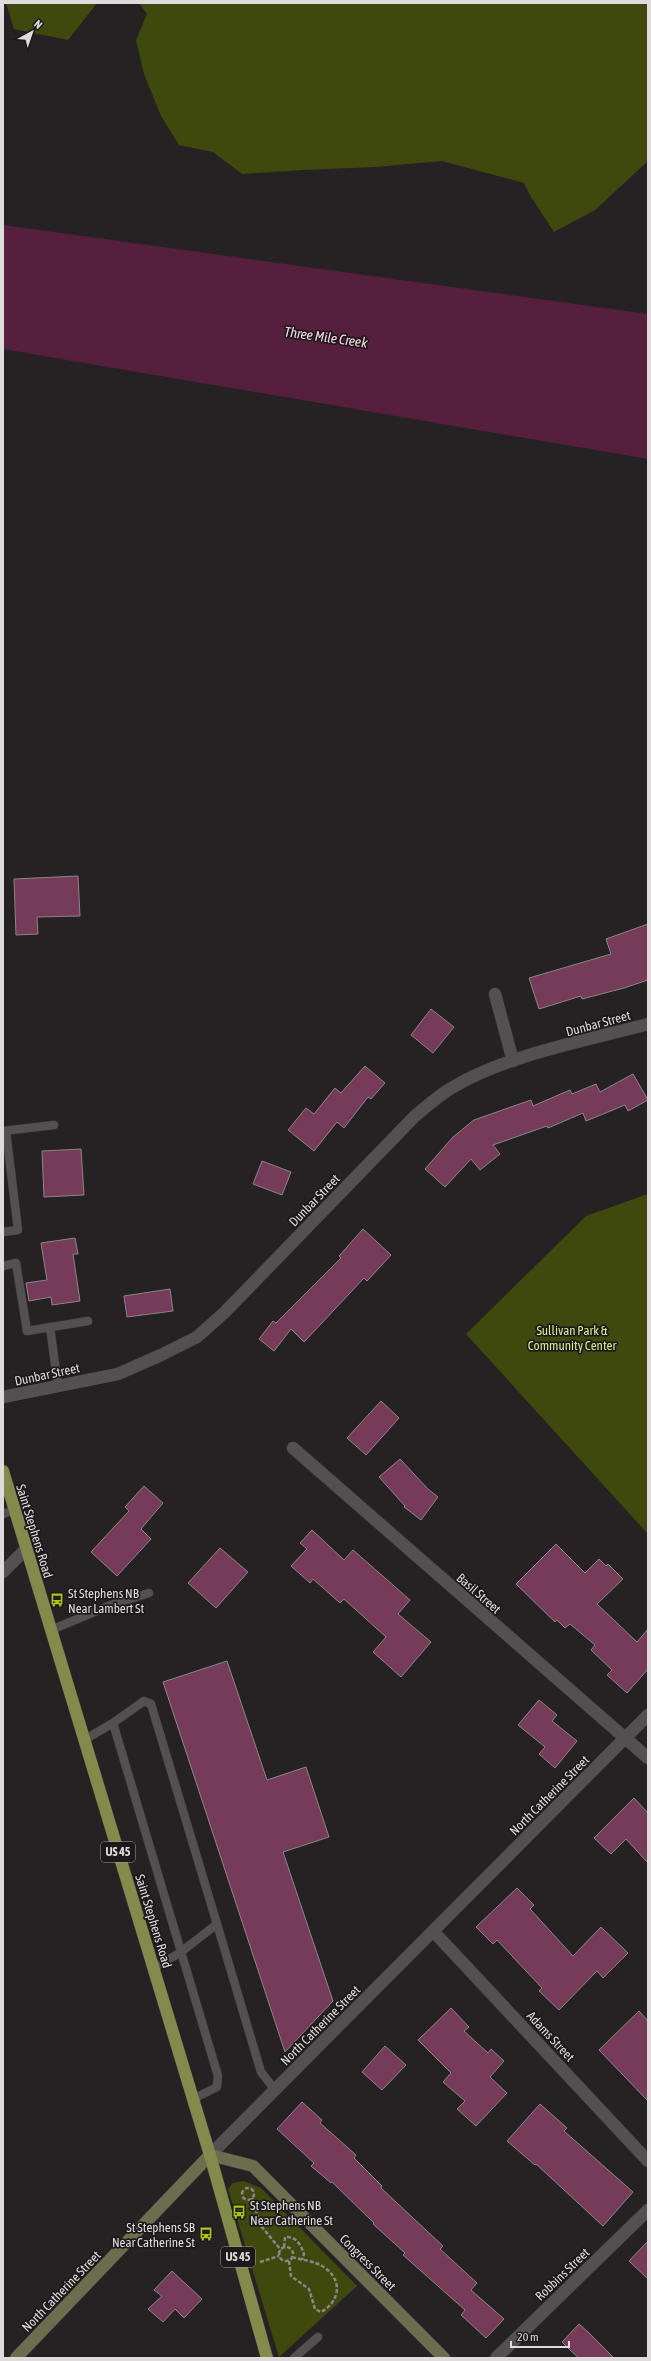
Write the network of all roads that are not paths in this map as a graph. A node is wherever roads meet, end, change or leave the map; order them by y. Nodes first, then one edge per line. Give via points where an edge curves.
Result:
1 (495, 994) dead end
2 (648, 1024) edge
3 (513, 1060) junction
4 (54, 1125) dead end
5 (4, 1131) edge
6 (3, 1232) edge
7 (3, 1266) edge
8 (88, 1321) dead end
9 (50, 1327) junction
10 (58, 1386) junction
11 (3, 1398) edge
12 (293, 1448) dead end
13 (3, 1471) edge
14 (9, 1512) edge
15 (26, 1548) junction
16 (3, 1572) edge
17 (149, 1593) dead end
18 (51, 1630) junction
19 (648, 1715) edge
20 (114, 1723) junction
21 (625, 1738) junction
22 (84, 1740) junction
23 (648, 1758) edge
24 (217, 1924) junction
25 (433, 1931) junction
26 (181, 1952) junction
27 (153, 1969) junction
28 (275, 2090) junction
29 (193, 2099) junction
30 (210, 2155) junction
31 (648, 2161) edge
32 (648, 2210) edge
33 (318, 2337) dead end
34 (16, 2358) edge
35 (267, 2358) edge
36 (294, 2358) edge
37 (444, 2358) edge
38 (496, 2358) edge

1 - 3 street
2 - 3 street, Dunbar Street
3 - 10 street, Dunbar Street via 455,1085 414,1117 225,1312 197,1337 118,1374
4 - 5 lane
5 - 6 lane via 18,1230
7 - 9 lane via 16,1263 27,1331
8 - 9 lane
9 - 10 lane
10 - 11 street, Dunbar Street
12 - 21 street, Basil Street
13 - 14 main road, Saint Stephens Road / US 45
14 - 15 main road, Saint Stephens Road / US 45
15 - 16 street
15 - 18 main road, Saint Stephens Road / US 45
17 - 18 lane via 111,1605
18 - 22 main road, Saint Stephens Road / US 45
19 - 21 street, North Catherine Street
20 - 22 lane
20 - 24 lane via 144,1701 152,1704
20 - 26 lane
21 - 23 street, Basil Street
21 - 25 street, North Catherine Street
22 - 27 main road, Saint Stephens Road / US 45
24 - 26 lane
24 - 28 lane via 261,2072
25 - 28 street, North Catherine Street
25 - 31 street, Adams Street
26 - 27 lane
26 - 29 lane via 218,2076 217,2087
27 - 29 main road, Saint Stephens Road / US 45
28 - 30 street, North Catherine Street
29 - 30 main road, Saint Stephens Road / US 45
30 - 34 street, North Catherine Street
30 - 35 main road, Saint Stephens Road / US 45
30 - 37 street, Congress Street via 253,2166
32 - 38 street, Robbins Street
33 - 36 lane

